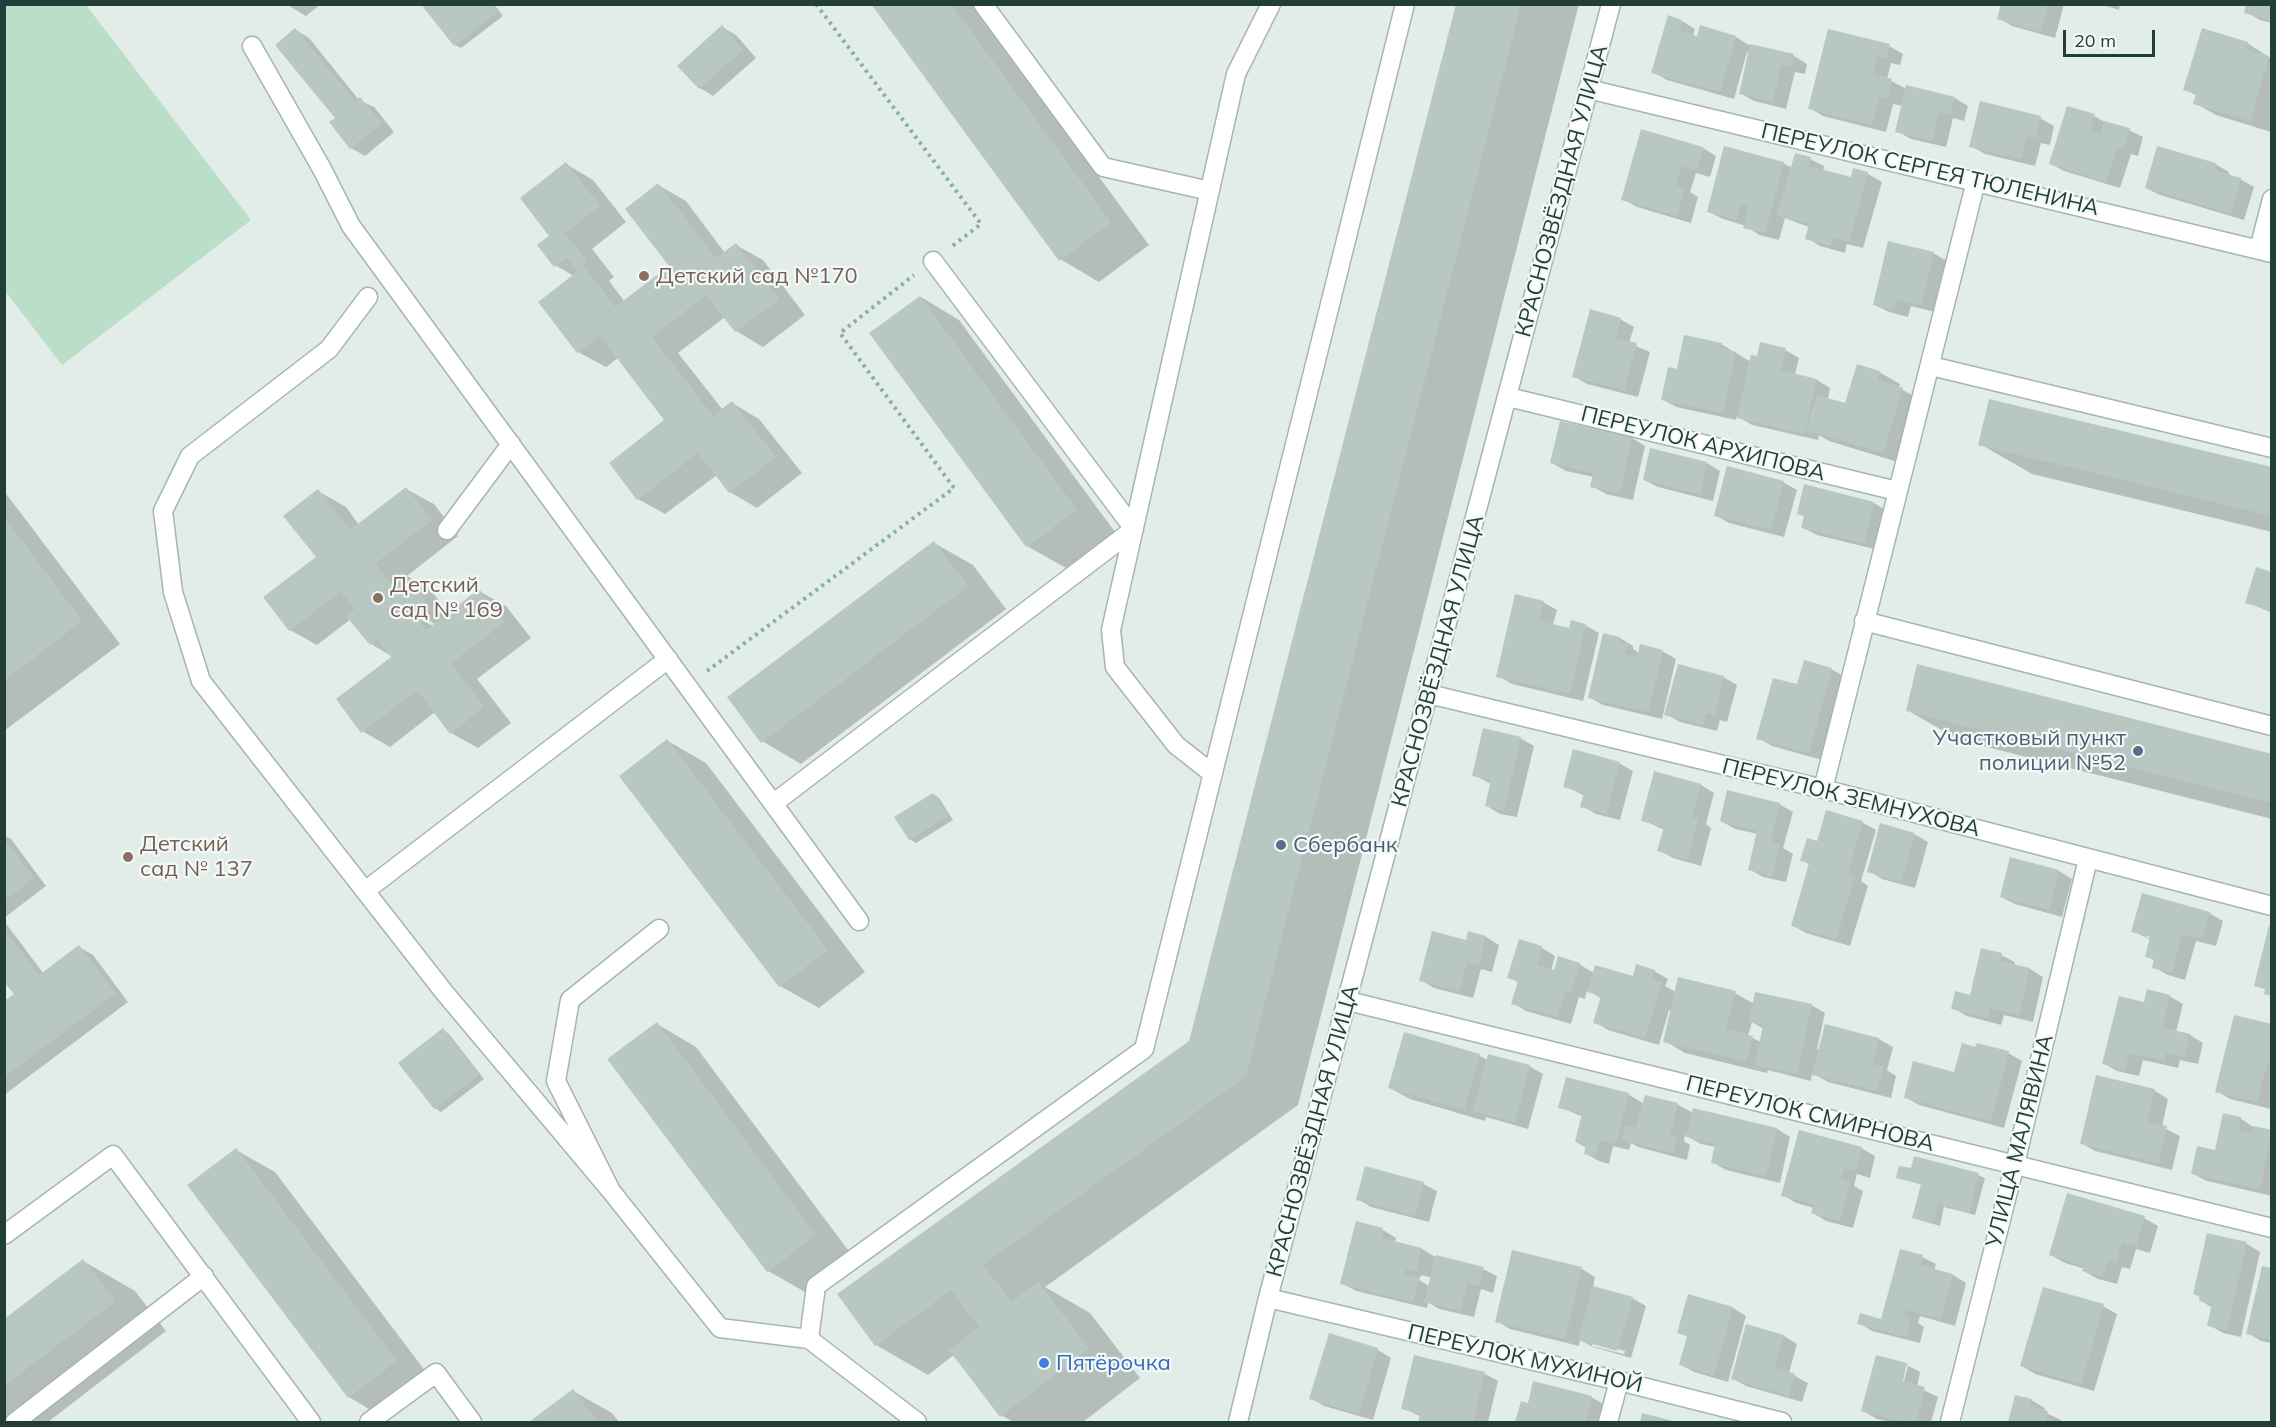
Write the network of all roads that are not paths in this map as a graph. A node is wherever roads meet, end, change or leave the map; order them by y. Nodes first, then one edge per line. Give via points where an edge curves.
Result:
1 (983, 4) edge
2 (1271, 4) edge
3 (1405, 4) edge
4 (1611, 4) edge
5 (252, 46) dead end
6 (1588, 89) junction
7 (1976, 181) junction
8 (1210, 191) junction
9 (2271, 199) edge
10 (2265, 251) edge
11 (933, 261) road end
12 (368, 297) dead end
13 (1931, 366) junction
14 (1508, 397) junction
15 (510, 444) junction
16 (2271, 448) edge
17 (1897, 491) junction
18 (1134, 529) junction
19 (447, 530) dead end
20 (1864, 621) junction
21 (668, 659) junction
22 (1429, 694) junction
23 (2271, 726) edge
24 (1213, 774) junction
25 (1823, 789) junction
26 (774, 803) junction
27 (2088, 860) junction
28 (365, 891) junction
29 (2271, 906) edge
30 (859, 921) dead end
31 (659, 929) dead end
32 (1348, 1001) junction
33 (2015, 1164) junction
34 (611, 1191) junction
35 (2271, 1228) edge
36 (4, 1235) edge
37 (204, 1276) junction
38 (1268, 1298) junction
39 (809, 1339) junction
40 (1618, 1381) junction
41 (15, 1422) edge
42 (311, 1422) edge
43 (369, 1422) edge
44 (472, 1422) edge
45 (916, 1422) edge
46 (1238, 1422) edge
47 (1608, 1422) edge
48 (1782, 1422) edge
49 (1950, 1422) edge

1 - 8 street via 1103,167
2 - 8 street via 1236,74
3 - 24 street
4 - 6 street, КРАСНОЗВЁЗДНАЯ УЛИЦА
5 - 15 street via 351,226
6 - 7 street, ПЕРЕУЛОК СЕРГЕЯ ТЮЛЕНИНА
6 - 14 street, КРАСНОЗВЁЗДНАЯ УЛИЦА
7 - 10 street, ПЕРЕУЛОК СЕРГЕЯ ТЮЛЕНИНА
7 - 13 street
8 - 18 street
9 - 10 street
11 - 18 street
12 - 28 street via 329,349 190,456 164,512 173,592 201,681
13 - 16 street
13 - 17 street
14 - 17 street, ПЕРЕУЛОК АРХИПОВА
14 - 22 street, КРАСНОЗВЁЗДНАЯ УЛИЦА
15 - 19 street
15 - 21 street
17 - 20 street
18 - 24 street via 1111,630 1114,667 1176,745
18 - 26 street
20 - 23 street
20 - 25 street
21 - 26 street
21 - 28 street
22 - 25 street, ПЕРЕУЛОК ЗЕМНУХОВА
22 - 32 street, КРАСНОЗВЁЗДНАЯ УЛИЦА
24 - 39 street via 1144,1049 816,1286
25 - 27 street, ПЕРЕУЛОК ЗЕМНУХОВА
26 - 30 street
27 - 29 street, ПЕРЕУЛОК ЗЕМНУХОВА
27 - 33 street, УЛИЦА МАЛЯВИНА
28 - 34 street
31 - 34 street via 570,1000 556,1081
32 - 33 street, ПЕРЕУЛОК СМИРНОВА
32 - 38 street, КРАСНОЗВЁЗДНАЯ УЛИЦА
33 - 35 street, ПЕРЕУЛОК СМИРНОВА
33 - 49 street, УЛИЦА МАЛЯВИНА
34 - 39 street via 720,1328
36 - 37 street via 113,1155
37 - 41 street
37 - 42 street
38 - 40 street, ПЕРЕУЛОК МУХИНОЙ
38 - 46 street, КРАСНОЗВЁЗДНАЯ УЛИЦА
39 - 45 street
40 - 47 street
40 - 48 street, ПЕРЕУЛОК МУХИНОЙ
43 - 44 street via 436,1373

